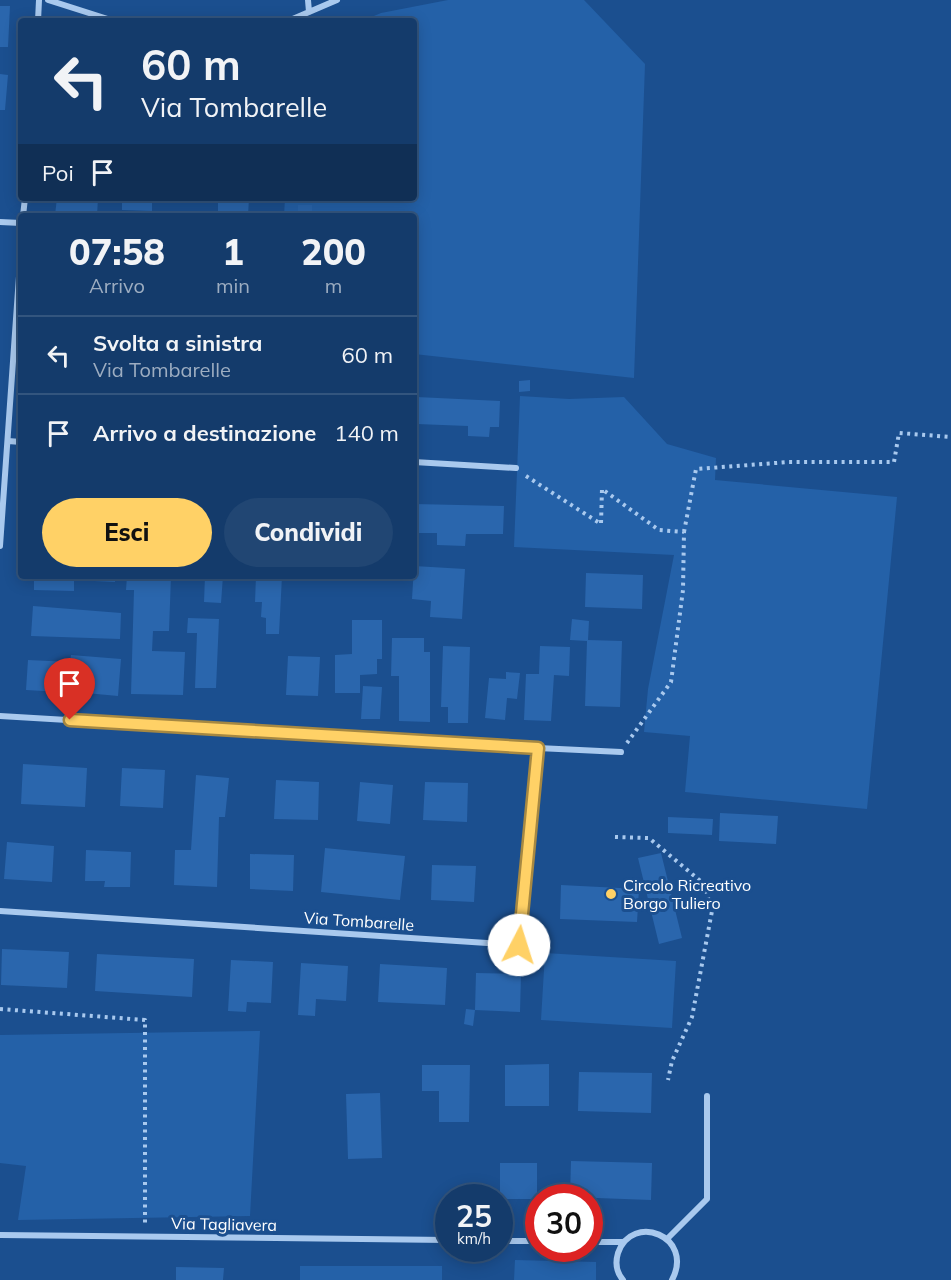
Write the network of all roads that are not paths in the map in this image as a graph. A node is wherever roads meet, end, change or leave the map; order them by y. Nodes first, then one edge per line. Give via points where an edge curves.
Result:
1 (39, 0) edge
2 (48, 0) edge
3 (308, 0) edge
4 (337, 0) edge
5 (309, 12) junction
6 (38, 18) edge
7 (105, 18) edge
8 (295, 18) edge
9 (0, 222) edge
10 (18, 223) edge
11 (18, 293) edge
12 (8, 441) junction
13 (18, 442) edge
14 (417, 462) edge
15 (3, 467) edge
16 (516, 468) road end
17 (0, 546) edge
18 (0, 716) edge
19 (538, 748) junction
20 (621, 752) road end
21 (0, 911) edge
22 (706, 1096) dead end
23 (0, 1235) edge
24 (667, 1239) junction
25 (435, 1240) edge
26 (603, 1242) edge
27 (624, 1242) junction
28 (623, 1280) edge
29 (672, 1280) edge

1 - 6 street
2 - 7 street
3 - 5 street
4 - 5 street
5 - 8 street
9 - 10 street
11 - 12 street
12 - 13 street
12 - 15 street
14 - 16 street
15 - 17 street
18 - 19 street
19 - 20 street
19 - 21 street, Via Tombarelle via 519,945
22 - 24 street via 707,1199
23 - 25 street, Via Tagliavera
24 - 27 street via 647,1232 632,1235
24 - 29 street via 677,1262
26 - 27 street
27 - 28 street via 617,1260

